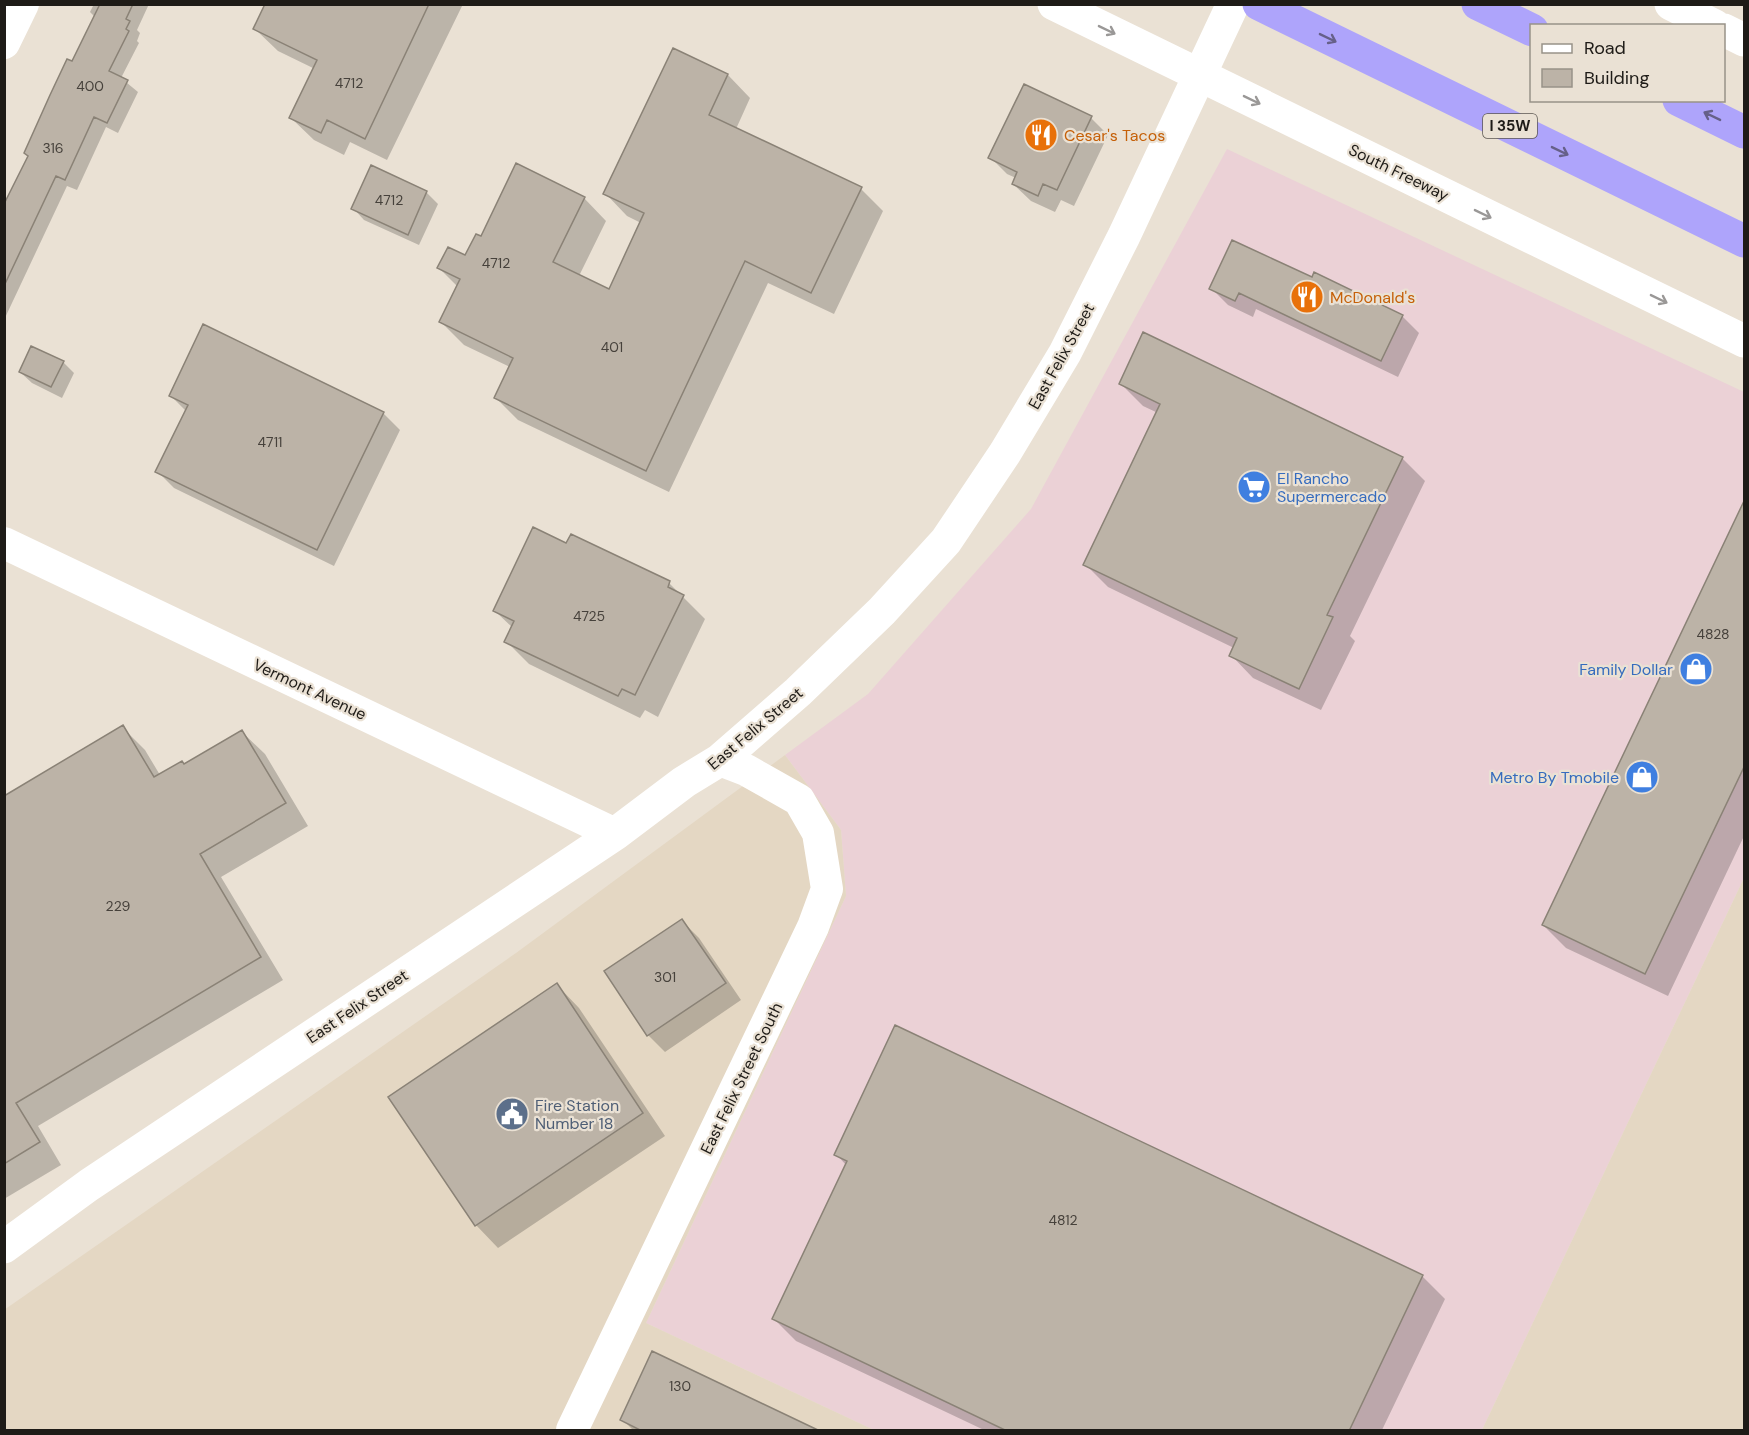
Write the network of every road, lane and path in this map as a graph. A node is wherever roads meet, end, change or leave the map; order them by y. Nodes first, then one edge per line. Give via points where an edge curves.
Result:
1 (23, 4) edge
2 (1054, 4) edge
3 (1233, 4) edge
4 (1259, 4) edge
5 (1478, 4) edge
6 (1671, 4) edge
7 (1711, 24) edge
8 (1530, 29) edge
9 (1725, 30) edge
10 (1744, 39) edge
11 (4, 43) edge
12 (1199, 74) junction
13 (1683, 102) edge
14 (1744, 132) edge
15 (1744, 241) edge
16 (1744, 341) edge
17 (4, 543) edge
18 (720, 760) junction
19 (615, 834) junction
20 (4, 1247) edge
21 (572, 1431) edge

1 - 11 street
2 -> 12 street, South Freeway
3 - 12 street, East Felix Street
4 -> 15 highway, I 35W
5 - 8 highway
6 - 7 street
9 - 10 street
12 -> 16 street, South Freeway
12 - 18 street, East Felix Street via 1065,353 946,541 877,616
14 -> 13 highway
17 - 19 street, Vermont Avenue
18 - 19 street, East Felix Street
18 - 21 street, East Felix Street South via 799,800 818,833 827,889 813,927
19 - 20 street, East Felix Street via 89,1185

